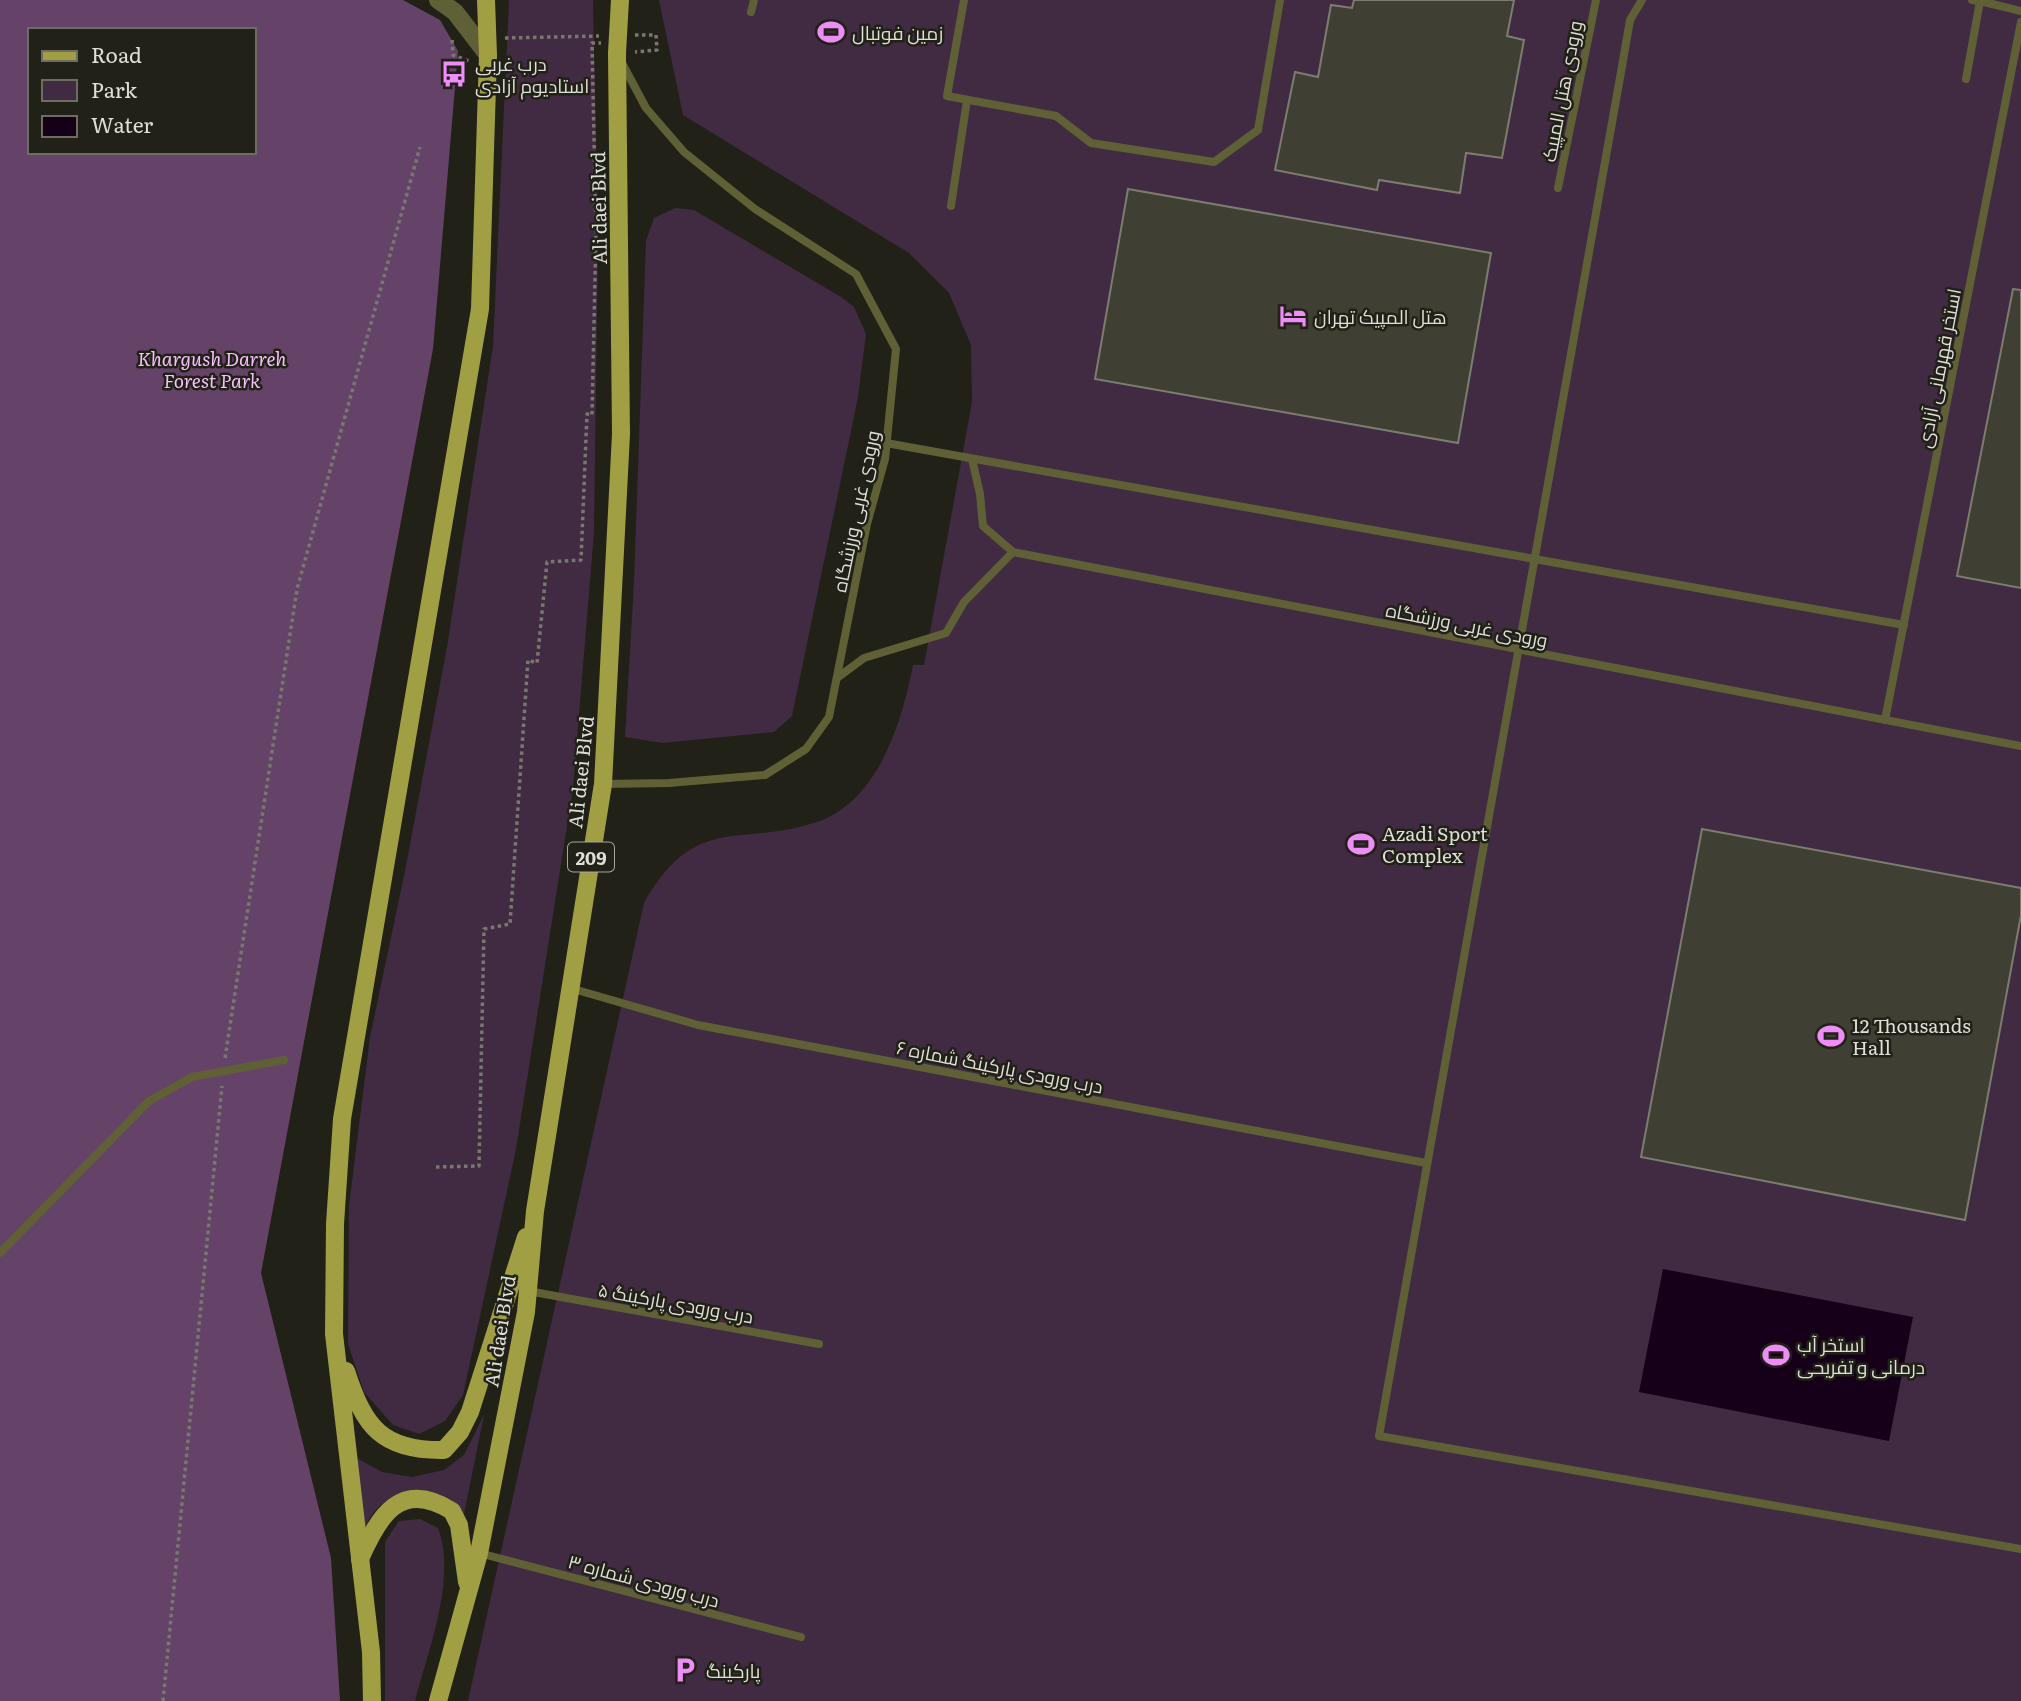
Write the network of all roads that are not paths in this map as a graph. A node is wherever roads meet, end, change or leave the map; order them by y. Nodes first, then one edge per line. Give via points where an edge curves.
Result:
1 (438, 0) edge
2 (486, 0) edge
3 (620, 0) edge
4 (754, 0) edge
5 (964, 0) edge
6 (1280, 0) edge
7 (1596, 0) edge
8 (1642, 0) edge
9 (1976, 1) edge
10 (2021, 11) edge
11 (751, 12) dead end
12 (2021, 22) edge
13 (616, 42) junction
14 (490, 47) junction
15 (1966, 79) dead end
16 (967, 100) junction
17 (1558, 188) dead end
18 (951, 206) dead end
19 (886, 443) junction
20 (972, 458) junction
21 (1013, 552) junction
22 (1535, 559) junction
23 (1904, 625) junction
24 (1519, 650) junction
25 (837, 678) junction
26 (1885, 720) junction
27 (2021, 746) edge
28 (603, 783) junction
29 (570, 988) junction
30 (284, 1060) dead end
31 (1426, 1163) junction
32 (535, 1211) junction
33 (0, 1253) edge
34 (528, 1291) junction
35 (334, 1334) junction
36 (819, 1344) dead end
37 (2021, 1549) edge
38 (479, 1553) junction
39 (360, 1559) junction
40 (467, 1585) junction
41 (802, 1637) dead end
42 (372, 1701) edge
43 (438, 1701) edge

1 - 14 street
2 - 14 main road
3 - 13 main road, Ali daei Blvd / 209
4 - 11 lane
5 - 16 lane via 947,96
6 - 16 lane via 1258,130 1214,162 1091,143 1056,116
7 - 17 lane, ورودی هتل المپیک
8 - 22 lane via 1630,20
9 - 10 lane
9 - 15 lane
12 - 23 lane, استخر قهرمانی آزادی
13 - 19 lane, ورودی غربی ورزشگاه via 646,108 684,152 755,209 856,274 896,349
13 - 28 main road, Ali daei Blvd / 209 via 621,434
14 - 35 main road via 480,309 342,1119
16 - 18 lane
19 - 20 lane
19 - 25 lane, ورودی غربی ورزشگاه
20 - 21 lane, ورودی غربی ورزشگاه via 983,526
20 - 22 lane
21 - 24 lane, ورودی غربی ورزشگاه
21 - 25 lane via 964,601 946,633 864,657
22 - 23 lane
22 - 24 lane
23 - 26 lane, استخر قهرمانی آزادی
24 - 26 lane, ورودی غربی ورزشگاه
24 - 31 lane
25 - 28 lane, ورودی غربی ورزشگاه via 829,717 806,749 765,775
26 - 27 lane, ورودی غربی ورزشگاه
28 - 29 main road, Ali daei Blvd / 209
29 - 31 lane, درب ورودی پارکینگ شماره ۶ via 711,1027
29 - 32 main road, Ali daei Blvd / 209
30 - 33 lane via 192,1077 149,1101
31 - 37 lane via 1379,1436
32 - 34 main road, Ali daei Blvd / 209
32 - 35 main road via 470,1412 444,1450 422,1450 389,1441 369,1425 354,1396
34 - 36 lane, درب ورودی پارکینگ ۵
34 - 38 main road, Ali daei Blvd / 209
35 - 39 main road
38 - 40 main road, Ali daei Blvd / 209
38 - 41 lane, درب ورودی شماره ۳
39 - 40 main road via 391,1506 423,1498 452,1511 459,1525
39 - 42 main road
40 - 43 main road, Ali daei Blvd / 209

